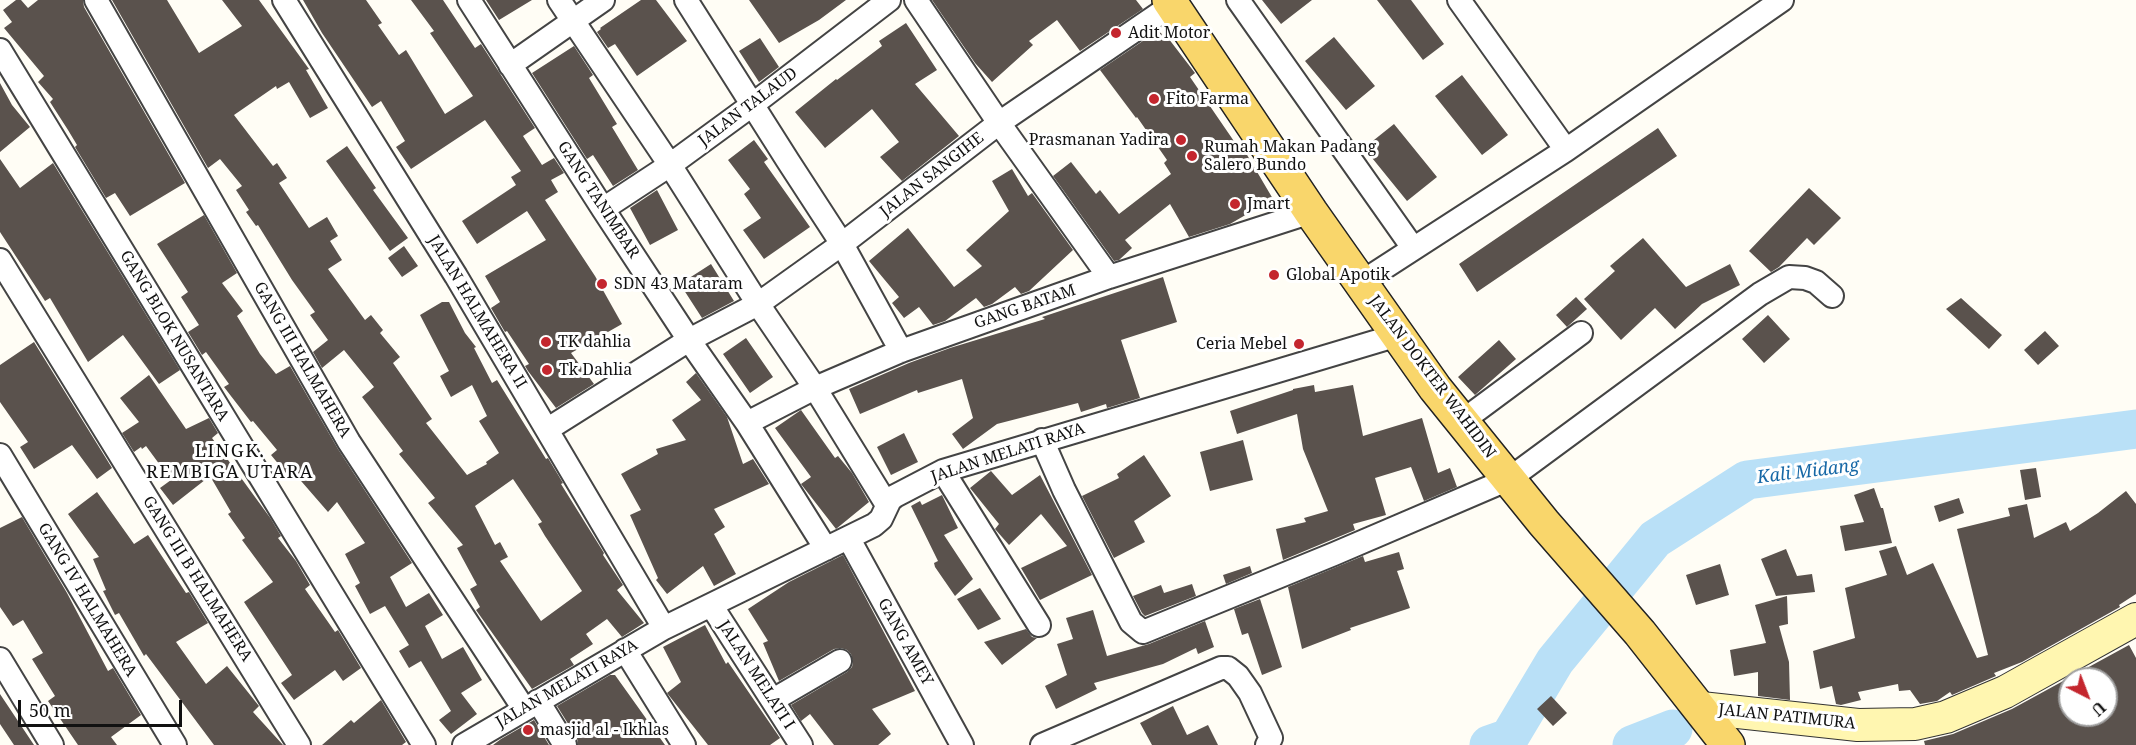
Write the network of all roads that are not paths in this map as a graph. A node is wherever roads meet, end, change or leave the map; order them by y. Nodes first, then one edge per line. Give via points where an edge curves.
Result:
1 (96, 0) edge
2 (284, 0) edge
3 (469, 0) edge
4 (559, 0) edge
5 (603, 0) edge
6 (686, 0) edge
7 (889, 0) edge
8 (916, 0) edge
9 (1238, 0) edge
10 (1459, 0) edge
11 (1782, 0) edge
12 (1171, 2) edge
13 (573, 22) junction
14 (0, 50) edge
15 (510, 65) junction
16 (752, 105) junction
17 (999, 123) junction
18 (1566, 150) junction
19 (670, 165) junction
20 (603, 209) junction
21 (1311, 212) junction
22 (842, 244) junction
23 (1413, 248) junction
24 (0, 260) edge
25 (1109, 277) junction
26 (1362, 282) junction
27 (1832, 296) dead end
28 (758, 304) junction
29 (1581, 333) dead end
30 (1398, 335) junction
31 (689, 340) junction
32 (901, 351) junction
33 (815, 388) junction
34 (1461, 422) junction
35 (747, 423) junction
36 (548, 429) junction
37 (1041, 440) junction
38 (0, 455) edge
39 (943, 471) junction
40 (1509, 479) junction
41 (887, 506) junction
42 (849, 539) junction
43 (826, 549) junction
44 (711, 606) junction
45 (2136, 619) edge
46 (1039, 626) dead end
47 (664, 628) junction
48 (625, 650) junction
49 (0, 659) edge
50 (840, 661) dead end
51 (773, 700) junction
52 (531, 705) junction
53 (1701, 708) junction
54 (1858, 725) junction
55 (1075, 738) edge
56 (52, 745) edge
57 (175, 745) edge
58 (299, 745) edge
59 (424, 745) edge
60 (464, 745) edge
61 (565, 745) edge
62 (684, 745) edge
63 (801, 745) edge
64 (962, 745) edge
65 (1042, 745) edge
66 (1267, 745) edge
67 (1728, 745) edge
68 (1823, 745) edge

1 - 52 street, GANG III HALMAHERA via 349,442
2 - 36 street, JALAN HALMAHERA II
3 - 15 street, GANG TANIMBAR
4 - 13 street
5 - 13 street
6 - 16 street
7 - 16 street, JALAN TALAUD
8 - 17 street
9 - 23 street
10 - 18 street
11 - 18 street
12 - 17 street, JALAN SANGIHE
12 - 21 main road, JALAN DOKTER WAHIDIN
13 - 15 street
13 - 19 street
14 - 59 street, GANG BLOK NUSANTARA
15 - 20 street, GANG TANIMBAR
16 - 19 street, JALAN TALAUD
16 - 22 street
17 - 22 street, JALAN SANGIHE
17 - 25 street
18 - 23 street
19 - 20 street, JALAN TALAUD
19 - 28 street
20 - 31 street, GANG TANIMBAR
21 - 25 street, GANG BATAM
21 - 26 main road, JALAN DOKTER WAHIDIN
22 - 28 street, JALAN SANGIHE
22 - 32 street
23 - 26 street
24 - 58 street, GANG III B HALMAHERA
25 - 32 street, GANG BATAM
26 - 30 main road, JALAN DOKTER WAHIDIN
27 - 40 street via 1816,282 1789,276
28 - 31 street, JALAN SANGIHE
28 - 33 street
29 - 34 street
30 - 34 main road, JALAN DOKTER WAHIDIN
30 - 37 street, JALAN MELATI RAYA
31 - 35 street, GANG TANIMBAR
31 - 36 street, JALAN SANGIHE
32 - 33 street, GANG BATAM
33 - 35 street, GANG BATAM
33 - 41 street
34 - 40 main road, JALAN DOKTER WAHIDIN
35 - 43 street, GANG TANIMBAR
36 - 47 street, JALAN HALMAHERA II
37 - 39 street, JALAN MELATI RAYA
37 - 40 street via 1131,622 1143,632
38 - 57 street, GANG IV HALMAHERA
39 - 41 street, JALAN MELATI RAYA via 894,496
39 - 46 street
40 - 53 main road, JALAN DOKTER WAHIDIN
41 - 42 street, JALAN MELATI RAYA via 881,519
42 - 43 street, JALAN MELATI RAYA
42 - 64 street, GANG AMEY
43 - 44 street, JALAN MELATI RAYA
44 - 47 street, JALAN MELATI RAYA
44 - 51 street, JALAN MELATI I
45 - 54 street, JALAN PATIMURA via 2005,692 1946,717 1915,724
47 - 48 street, JALAN MELATI RAYA
48 - 52 street, JALAN MELATI RAYA
48 - 62 street
49 - 56 street
50 - 51 street
51 - 63 street, JALAN MELATI I
52 - 60 street, JALAN MELATI RAYA
52 - 61 street, GANG III HALMAHERA
53 - 54 street, JALAN PATIMURA
53 - 67 main road, JALAN DOKTER WAHIDIN
54 - 68 street
55 - 65 street
55 - 66 street via 1228,668 1250,693 1271,738

